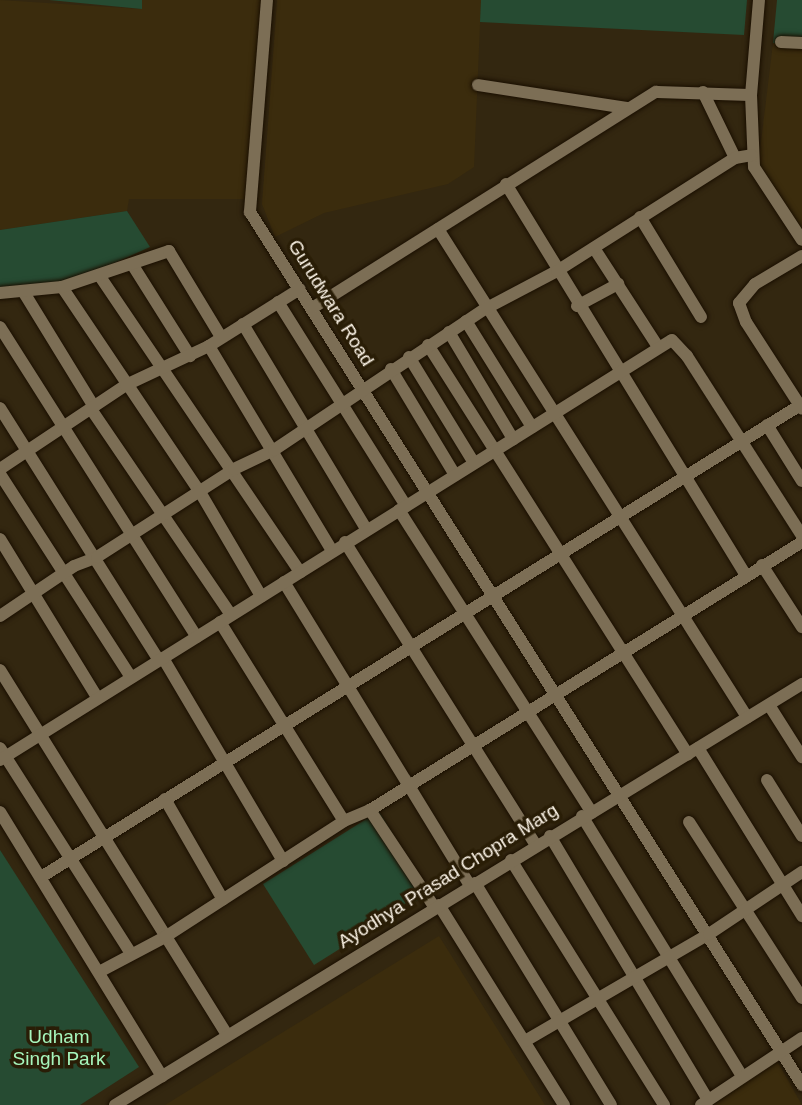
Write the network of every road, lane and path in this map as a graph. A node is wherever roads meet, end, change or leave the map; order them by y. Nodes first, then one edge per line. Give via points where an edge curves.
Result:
1 (267, 0) edge
2 (759, 0) edge
3 (757, 39) junction
4 (802, 43) edge
5 (478, 85) dead end
6 (704, 92) junction
7 (751, 95) junction
8 (627, 108) junction
9 (752, 155) junction
10 (735, 158) junction
11 (506, 184) junction
12 (640, 217) junction
13 (438, 229) junction
14 (802, 240) edge
15 (594, 248) junction
16 (802, 257) edge
17 (132, 264) junction
18 (556, 271) junction
19 (99, 275) junction
20 (618, 284) junction
21 (62, 287) junction
22 (300, 289) junction
23 (23, 291) junction
24 (0, 293) edge
25 (278, 302) junction
26 (577, 306) junction
27 (314, 307) junction
28 (485, 309) junction
29 (701, 317) dead end
30 (466, 321) junction
31 (243, 324) junction
32 (0, 327) edge
33 (449, 332) junction
34 (221, 337) junction
35 (428, 345) junction
36 (209, 346) junction
37 (658, 347) junction
38 (190, 356) junction
39 (409, 357) junction
40 (162, 369) junction
41 (391, 369) junction
42 (618, 372) junction
43 (127, 385) junction
44 (362, 387) junction
45 (339, 403) junction
46 (801, 406) edge
47 (0, 408) edge
48 (92, 408) junction
49 (554, 413) junction
50 (767, 425) junction
51 (306, 426) junction
52 (532, 427) junction
53 (64, 428) junction
54 (513, 439) junction
55 (743, 439) junction
56 (274, 450) junction
57 (28, 451) junction
58 (493, 451) junction
59 (474, 463) junction
60 (234, 469) junction
61 (0, 471) edge
62 (455, 475) junction
63 (682, 478) junction
64 (802, 481) edge
65 (200, 492) junction
66 (430, 492) junction
67 (402, 508) junction
68 (165, 512) junction
69 (620, 517) junction
70 (366, 530) junction
71 (130, 535) junction
72 (802, 536) edge
73 (0, 539) edge
74 (345, 542) junction
75 (802, 542) edge
76 (332, 551) junction
77 (559, 552) junction
78 (97, 557) junction
79 (762, 565) junction
80 (300, 572) junction
81 (61, 575) junction
82 (746, 576) junction
83 (284, 582) junction
84 (33, 594) junction
85 (494, 594) junction
86 (261, 596) junction
87 (462, 613) junction
88 (231, 615) junction
89 (684, 615) junction
90 (0, 616) edge
91 (220, 622) junction
92 (802, 626) edge
93 (197, 637) junction
94 (410, 644) junction
95 (624, 655) junction
96 (161, 659) junction
97 (0, 670) edge
98 (131, 677) junction
99 (349, 684) junction
100 (800, 691) edge
101 (97, 696) junction
102 (555, 697) junction
103 (769, 705) junction
104 (526, 714) junction
105 (747, 718) junction
106 (286, 724) junction
107 (40, 735) junction
108 (471, 748) junction
109 (693, 752) junction
110 (2, 755) edge
111 (802, 757) edge
112 (225, 765) junction
113 (767, 780) dead end
114 (408, 785) junction
115 (620, 798) junction
116 (165, 799) junction
117 (370, 810) junction
118 (0, 812) edge
119 (587, 814) junction
120 (344, 821) junction
121 (689, 822) dead end
122 (550, 836) junction
123 (802, 836) edge
124 (104, 837) junction
125 (536, 845) junction
126 (68, 860) junction
127 (511, 860) junction
128 (283, 861) junction
129 (802, 872) edge
130 (41, 877) junction
131 (472, 884) junction
132 (783, 884) junction
133 (223, 900) junction
134 (437, 906) junction
135 (746, 909) junction
136 (802, 916) edge
137 (709, 934) junction
138 (165, 937) junction
139 (131, 954) junction
140 (667, 957) junction
141 (99, 972) junction
142 (633, 976) junction
143 (598, 995) junction
144 (802, 998) edge
145 (557, 1021) junction
146 (227, 1034) junction
147 (802, 1038) edge
148 (525, 1041) junction
149 (781, 1051) junction
150 (162, 1076) junction
151 (742, 1076) junction
152 (802, 1085) edge
153 (705, 1102) edge
154 (116, 1105) edge
155 (564, 1105) edge
156 (611, 1105) edge
157 (664, 1105) edge

1 - 22 street, Gurudwara Road via 250,212
2 - 3 street
3 - 4 street
3 - 7 street
5 - 8 street
6 - 7 street
6 - 8 street via 657,91
6 - 10 street
7 - 9 street
8 - 11 street
9 - 10 street
9 - 14 street via 754,167
10 - 12 street
11 - 13 street
11 - 18 street
12 - 15 street
12 - 29 street
13 - 27 street
13 - 28 street
15 - 18 street
15 - 20 street
16 - 46 street via 755,284 739,303 746,322
17 - 19 street
17 - 34 street via 169,251
17 - 38 street
18 - 26 street
18 - 28 street
19 - 21 street
19 - 40 street
20 - 26 street
20 - 37 street
21 - 23 street
21 - 43 street
22 - 25 street
22 - 27 street, Gurudwara Road
23 - 24 street
23 - 48 street
25 - 31 street
25 - 45 street
26 - 42 street
27 - 44 street, Gurudwara Road
28 - 30 street
28 - 49 street
30 - 33 street
30 - 52 street
31 - 34 street
31 - 51 street
32 - 53 street
33 - 35 street
33 - 54 street
34 - 36 street
35 - 39 street
35 - 58 street
36 - 38 street
36 - 56 street
37 - 42 street
37 - 55 street via 672,340 677,343
38 - 40 street
39 - 41 street
39 - 59 street
40 - 43 street
40 - 60 street
41 - 44 street
41 - 62 street
42 - 49 street
42 - 63 street
43 - 48 street
43 - 65 street
44 - 45 street
44 - 66 street, Gurudwara Road
45 - 51 street
45 - 67 street
46 - 50 street
47 - 57 street
48 - 53 street
48 - 68 street
49 - 52 street
49 - 69 street
50 - 55 street
50 - 64 street
51 - 56 street
51 - 70 street
52 - 54 street
53 - 57 street
53 - 71 street
54 - 58 street
55 - 63 street
55 - 72 street
56 - 60 street
56 - 76 street
57 - 61 street
57 - 78 street
58 - 59 street
58 - 77 street
59 - 62 street
60 - 65 street
60 - 80 street
61 - 81 street
62 - 66 street
63 - 69 street
63 - 82 street
65 - 68 street
65 - 86 street
66 - 67 street
66 - 85 street, Gurudwara Road
67 - 70 street
67 - 87 street
68 - 71 street
68 - 88 street
69 - 77 street
69 - 89 street
70 - 74 street
71 - 78 street
71 - 93 street
73 - 84 street
74 - 76 street
74 - 94 street
75 - 79 street
76 - 80 street
77 - 85 street
77 - 95 street
78 - 81 street
78 - 96 street
79 - 82 street
79 - 92 street
80 - 83 street
81 - 84 street
81 - 98 street
82 - 89 street
83 - 86 street
83 - 99 street
84 - 90 street
84 - 101 street
85 - 87 street
85 - 102 street, Gurudwara Road
86 - 88 street
87 - 94 street
87 - 104 street
88 - 91 street
89 - 95 street
89 - 105 street
91 - 93 street
91 - 106 street
93 - 96 street
94 - 99 street
94 - 108 street
95 - 102 street
95 - 109 street
96 - 98 street
96 - 112 street
97 - 107 street
98 - 101 street
99 - 106 street
99 - 114 street
100 - 103 street, Ayodhya Prasad Chopra Marg
101 - 107 street
102 - 104 street
102 - 115 street, Gurudwara Road
103 - 105 street, Ayodhya Prasad Chopra Marg
103 - 111 street
104 - 108 street
104 - 119 street
105 - 109 street, Ayodhya Prasad Chopra Marg
106 - 112 street
106 - 120 street
107 - 110 street
107 - 124 street
108 - 114 street
108 - 125 street
109 - 115 street, Ayodhya Prasad Chopra Marg
109 - 132 street
110 - 126 street
112 - 116 street
112 - 128 street
113 - 123 street
114 - 117 street
114 - 131 street
115 - 119 street, Ayodhya Prasad Chopra Marg
115 - 137 street, Gurudwara Road
116 - 124 street
116 - 133 street
117 - 120 street
117 - 134 street
118 - 130 street
119 - 122 street, Ayodhya Prasad Chopra Marg
119 - 140 street
120 - 128 street
121 - 135 street
122 - 125 street, Ayodhya Prasad Chopra Marg
122 - 142 street
124 - 126 street
124 - 138 street
125 - 127 street, Ayodhya Prasad Chopra Marg
126 - 130 street
126 - 139 street
127 - 131 street, Ayodhya Prasad Chopra Marg
127 - 143 street
128 - 133 street
129 - 132 street
130 - 141 street
131 - 134 street, Ayodhya Prasad Chopra Marg
131 - 145 street
132 - 135 street
132 - 136 street
133 - 138 street
134 - 146 street, Ayodhya Prasad Chopra Marg
134 - 148 street
135 - 137 street
135 - 144 street
137 - 140 street
137 - 149 street, Gurudwara Road
138 - 139 street
138 - 146 street
139 - 141 street
140 - 142 street
140 - 151 street
141 - 150 street
142 - 143 street
142 - 153 street
143 - 145 street
143 - 157 street
145 - 148 street
145 - 156 street
146 - 150 street, Ayodhya Prasad Chopra Marg
147 - 149 street
148 - 155 street
149 - 151 street
149 - 152 street, Gurudwara Road
150 - 154 street, Ayodhya Prasad Chopra Marg
151 - 153 street

